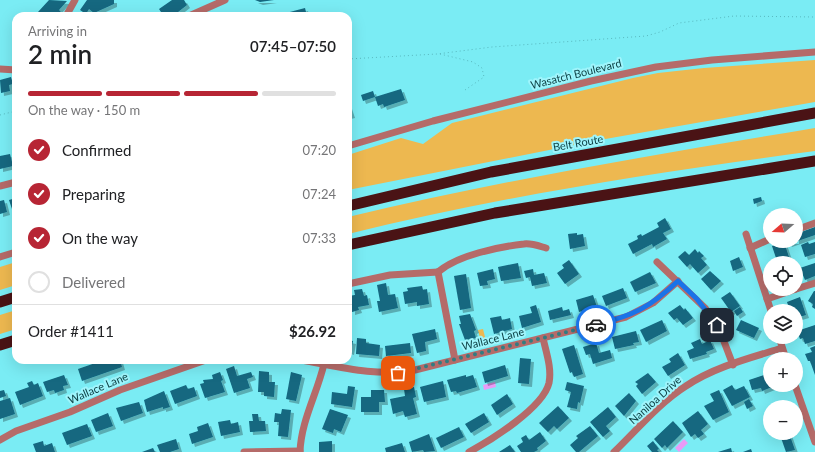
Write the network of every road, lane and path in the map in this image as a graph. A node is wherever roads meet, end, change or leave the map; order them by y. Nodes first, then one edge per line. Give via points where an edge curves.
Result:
1 (75, 0) edge
2 (225, 0) edge
3 (68, 12) edge
4 (198, 12) edge
5 (815, 17) edge
6 (815, 52) edge
7 (437, 54) junction
8 (352, 59) edge
9 (0, 69) edge
10 (12, 70) edge
11 (465, 90) dead end
12 (12, 112) edge
13 (815, 113) edge
14 (0, 115) edge
15 (352, 145) edge
16 (815, 161) edge
17 (12, 183) edge
18 (0, 186) edge
19 (352, 205) edge
20 (815, 223) edge
21 (803, 227) edge
22 (746, 234) dead end
23 (763, 242) edge
24 (352, 244) edge
25 (546, 248) dead end
26 (750, 248) junction
27 (12, 253) edge
28 (0, 257) edge
29 (657, 262) dead end
30 (438, 272) junction
31 (678, 281) junction
32 (352, 283) edge
33 (815, 283) edge
34 (803, 287) edge
35 (776, 296) edge
36 (12, 298) edge
37 (767, 299) junction
38 (0, 302) edge
39 (769, 304) edge
40 (543, 338) junction
41 (12, 341) edge
42 (781, 344) edge
43 (0, 345) edge
44 (782, 348) junction
45 (783, 352) edge
46 (455, 360) junction
47 (195, 364) edge
48 (324, 364) joint
49 (733, 365) junction
50 (797, 392) edge
51 (0, 440) edge
52 (815, 442) edge
53 (300, 451) edge
54 (244, 452) edge
55 (469, 452) edge
56 (614, 452) edge

1 - 3 street
2 - 4 street
5 - 7 path via 734,16 679,23 646,36 492,47
6 - 15 street, Wasatch Boulevard via 656,67 433,121
7 - 8 path
7 - 11 path via 473,62 482,68 484,77
9 - 10 street
12 - 14 path
13 - 19 highway, Belt Route via 491,172
16 - 24 highway via 495,212
17 - 18 street
20 - 21 street
22 - 26 street
23 - 26 street
25 - 30 street via 525,244 488,252 452,262
26 - 37 street
27 - 28 street
29 - 31 street
30 - 32 street via 390,275
30 - 46 street
31 - 40 street, Wallace Lane via 653,303 633,314
31 - 49 street via 697,299 717,325
33 - 34 street
35 - 37 street
36 - 38 highway
37 - 39 street
40 - 46 street, Wallace Lane
40 - 55 street via 550,373 549,383 541,400 507,428
41 - 43 highway
42 - 44 street
44 - 45 street
44 - 49 street, Naniloa Drive
46 - 48 street, Wallace Lane via 411,371 388,373 362,372
47 - 51 street, Wallace Lane via 120,390 70,412 16,431
48 - 53 street via 318,389 304,424
49 - 56 street, Naniloa Drive via 705,375 679,391
50 - 52 street
53 - 54 street

